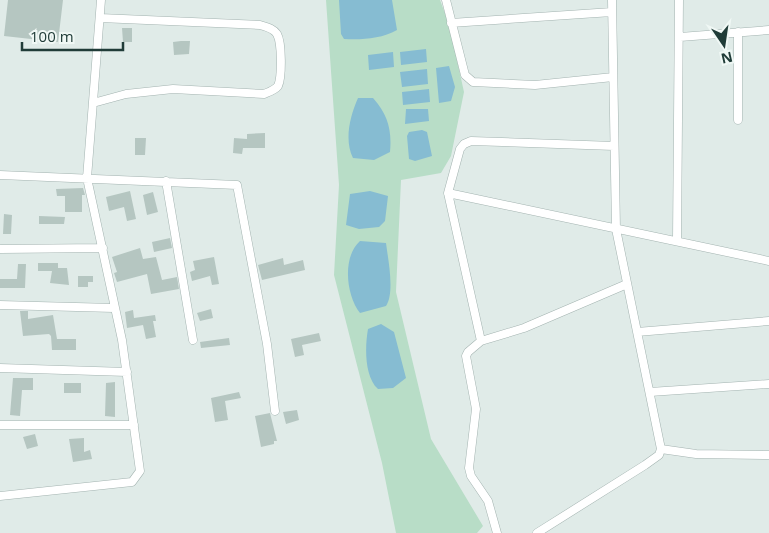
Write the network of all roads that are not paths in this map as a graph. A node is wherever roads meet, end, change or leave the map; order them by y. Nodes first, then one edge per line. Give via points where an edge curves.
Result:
1 (101, 0) edge
2 (446, 0) edge
3 (612, 0) edge
4 (679, 0) edge
5 (612, 12) junction
6 (100, 18) junction
7 (451, 23) junction
8 (769, 30) edge
9 (738, 32) junction
10 (680, 37) junction
11 (613, 77) junction
12 (93, 103) junction
13 (738, 120) dead end
14 (614, 146) junction
15 (0, 175) edge
16 (87, 178) junction
17 (166, 181) junction
18 (448, 193) junction
19 (616, 229) junction
20 (677, 240) junction
21 (0, 248) edge
22 (103, 248) junction
23 (769, 261) edge
24 (628, 284) junction
25 (0, 305) edge
26 (114, 308) junction
27 (769, 321) edge
28 (637, 332) junction
29 (193, 340) dead end
30 (481, 341) junction
31 (0, 368) edge
32 (127, 372) junction
33 (769, 384) edge
34 (650, 392) junction
35 (275, 412) dead end
36 (134, 425) junction
37 (0, 426) edge
38 (661, 449) junction
39 (769, 455) edge
40 (0, 496) edge
41 (497, 533) edge
42 (536, 533) edge

1 - 6 street
2 - 7 street
3 - 5 street
4 - 10 street
5 - 7 street
5 - 11 street
6 - 12 street
6 - 12 street via 270,28 277,35 281,50 280,75 278,85 264,94 173,89 126,94
7 - 11 street via 465,75 472,82 535,84
8 - 9 street
9 - 10 street
9 - 13 street
10 - 20 street
11 - 14 street
12 - 16 street
14 - 18 street via 471,141 460,150
14 - 19 street
15 - 16 street
16 - 17 street
16 - 22 street
17 - 29 street
17 - 35 street via 237,185 267,344
18 - 19 street
18 - 30 street
19 - 20 street
19 - 24 street
20 - 23 street
21 - 22 street
22 - 26 street
24 - 28 street
24 - 30 street via 524,328
25 - 26 street
26 - 32 street
27 - 28 street
28 - 34 street
30 - 41 street via 466,356 476,409 469,468 488,501
31 - 32 street
32 - 36 street
33 - 34 street
34 - 38 street
36 - 37 street
36 - 40 street via 140,471 132,482
38 - 39 street via 696,454
38 - 42 street via 659,455 645,465

